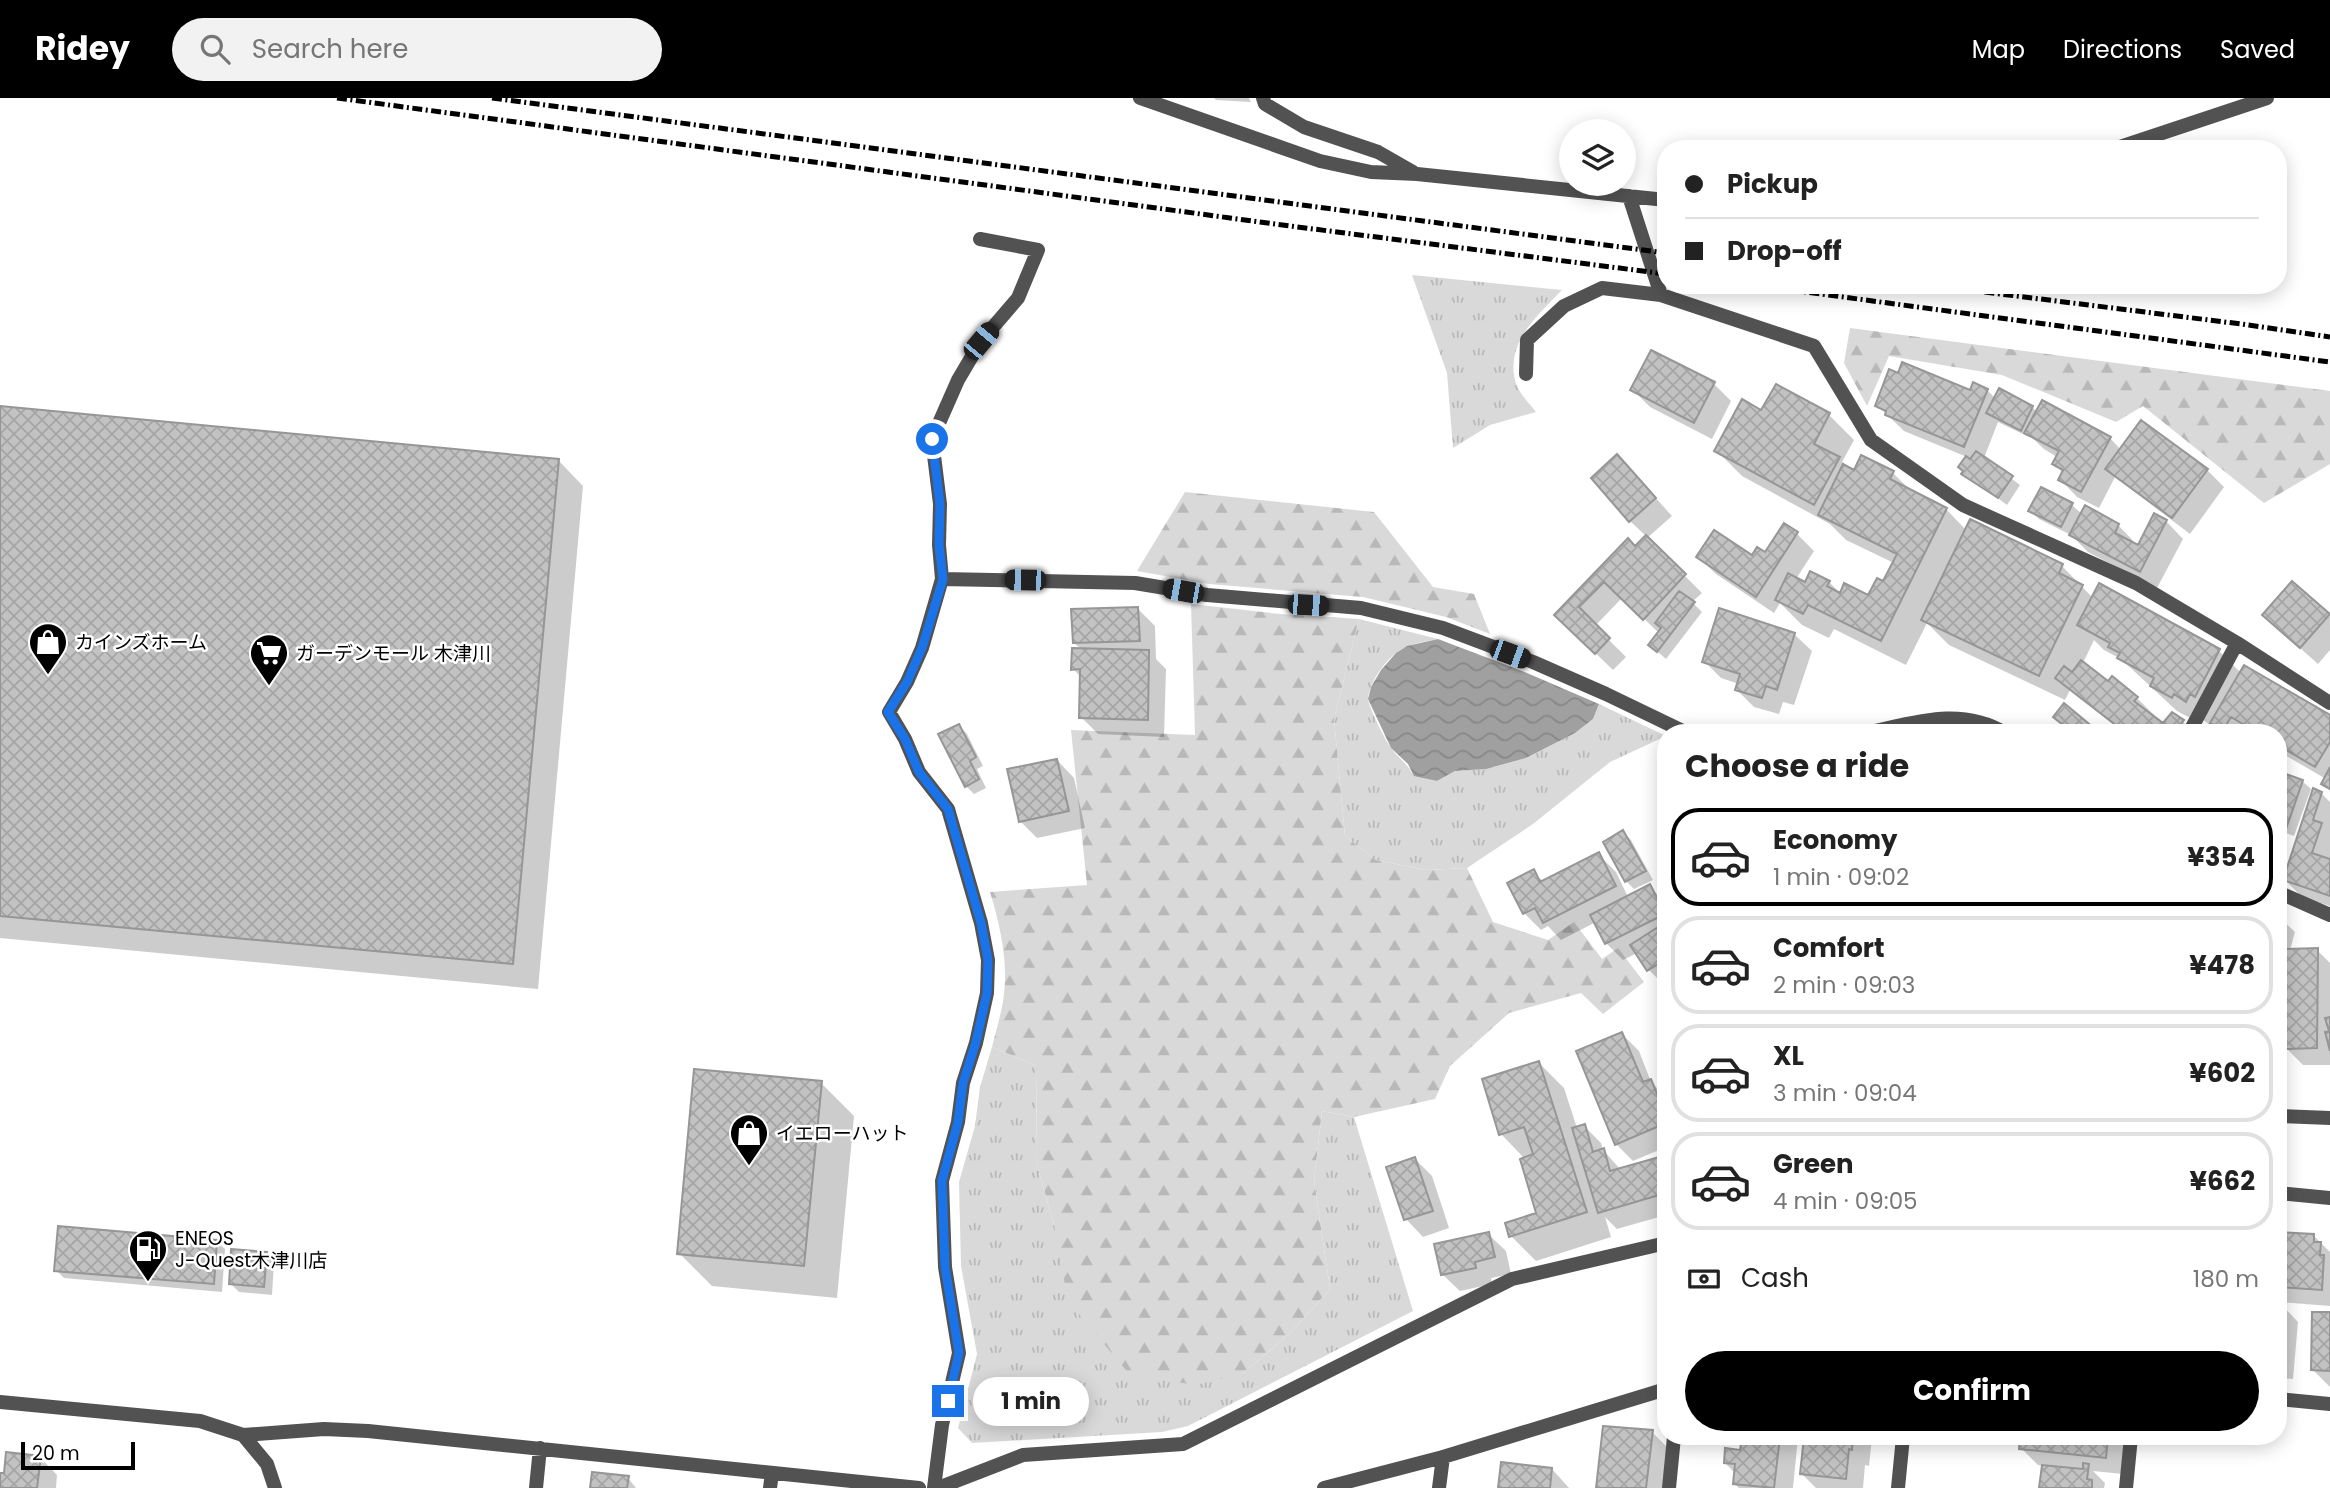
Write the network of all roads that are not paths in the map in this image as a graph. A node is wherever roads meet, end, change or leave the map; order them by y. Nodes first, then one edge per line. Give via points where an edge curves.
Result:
1 (1140, 98) edge
2 (1263, 98) edge
3 (2267, 98) edge
4 (2141, 140) edge
5 (1417, 174) junction
6 (1559, 189) edge
7 (1629, 196) joint
8 (1657, 199) edge
9 (980, 239) dead end
10 (1657, 283) edge
11 (1661, 295) joint
12 (1525, 374) dead end
13 (943, 579) junction
14 (2237, 643) junction
15 (2330, 704) edge
16 (1668, 724) edge
17 (1909, 724) edge
18 (1985, 724) edge
19 (2194, 724) edge
20 (2287, 896) edge
21 (2330, 915) edge
22 (2287, 1116) edge
23 (2330, 1118) edge
24 (2287, 1194) edge
25 (2330, 1198) edge
26 (1657, 1245) edge
27 (1657, 1393) edge
28 (2287, 1400) edge
29 (0, 1402) edge
30 (2330, 1404) edge
31 (243, 1435) junction
32 (1673, 1445) edge
33 (1902, 1445) edge
34 (2130, 1445) edge
35 (540, 1448) junction
36 (1443, 1457) junction
37 (772, 1473) junction
38 (275, 1488) edge
39 (536, 1488) edge
40 (770, 1488) edge
41 (919, 1488) edge
42 (936, 1488) edge
43 (1324, 1488) edge
44 (1439, 1488) edge
45 (1669, 1488) edge
46 (1898, 1488) edge
47 (2126, 1488) edge

1 - 5 street via 1320,161 1371,172
2 - 5 street via 1265,104 1304,127 1378,152
3 - 4 street
5 - 6 street
7 - 8 street
7 - 10 street
9 - 13 street via 1038,250 1018,298 981,341 958,380 932,439
11 - 12 street via 1602,288 1564,306 1527,340
11 - 14 street via 1814,346 1871,440 1892,455 1964,505 2136,583
13 - 16 street via 1135,583 1207,596 1361,608 1443,628 1533,662
13 - 42 street via 922,648 888,712 919,772 948,809 988,960 987,993 942,1181 945,1267 959,1353 942,1425
14 - 15 street
14 - 19 street
17 - 18 street via 1962,717
20 - 21 street
22 - 23 street
24 - 25 street
26 - 42 street via 1512,1279 1183,1444 1023,1455
27 - 36 street
28 - 30 street
29 - 31 street via 200,1421
31 - 35 street via 357,1430
31 - 38 street via 267,1464
32 - 45 street
33 - 46 street
34 - 47 street
35 - 37 street
35 - 39 street
36 - 43 street
36 - 44 street
37 - 40 street
37 - 41 street

